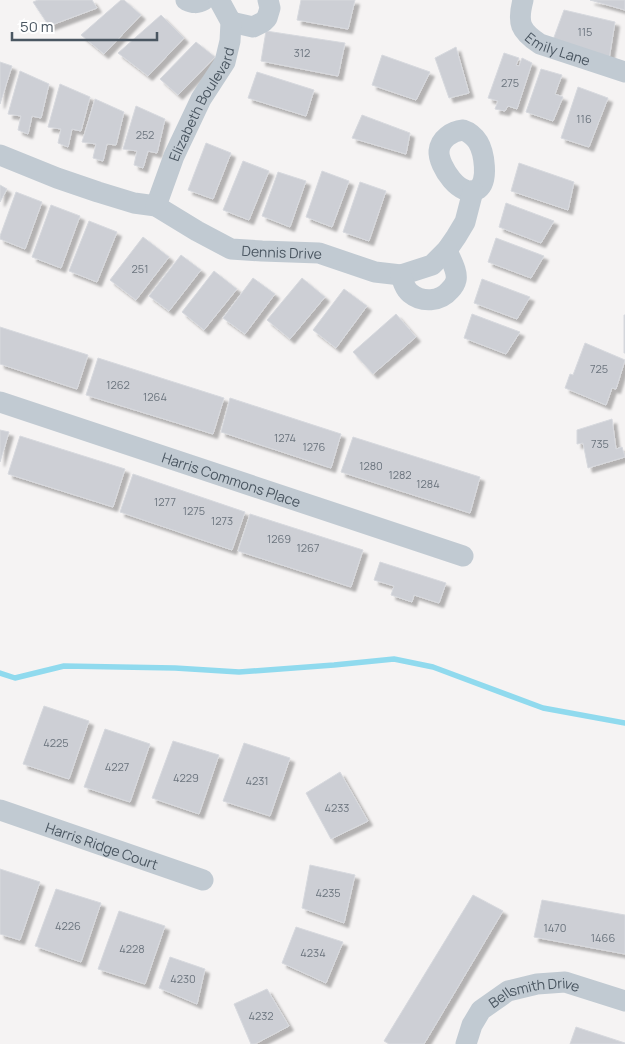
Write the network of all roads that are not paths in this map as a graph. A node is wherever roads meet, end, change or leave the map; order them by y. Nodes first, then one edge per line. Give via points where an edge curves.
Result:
1 (186, 0) edge
2 (204, 0) edge
3 (219, 0) edge
4 (268, 0) edge
5 (523, 0) edge
6 (231, 22) junction
7 (625, 72) edge
8 (0, 155) edge
9 (474, 191) dead end
10 (156, 206) junction
11 (447, 250) junction
12 (401, 276) junction
13 (0, 402) edge
14 (463, 556) dead end
15 (0, 810) edge
16 (203, 880) dead end
17 (625, 1001) edge
18 (466, 1044) edge

1 - 2 street via 198,4
3 - 6 street
4 - 6 street via 270,8 263,22 253,27
5 - 7 street, Emily Lane via 519,14 528,36 540,44
6 - 10 street, Elizabeth Boulevard via 225,62 201,99 174,156
8 - 10 street, Dennis Drive via 98,192
9 - 11 street, Dennis Drive via 464,222
10 - 12 street, Dennis Drive via 231,249 319,253 375,272
11 - 12 street, Dennis Drive via 432,266
11 - 12 street via 456,274 454,285 447,294 428,300 419,298 405,286
13 - 14 street, Harris Commons Place
15 - 16 street, Harris Ridge Court
17 - 18 street, Bellsmith Drive via 565,982 508,991 481,1010

